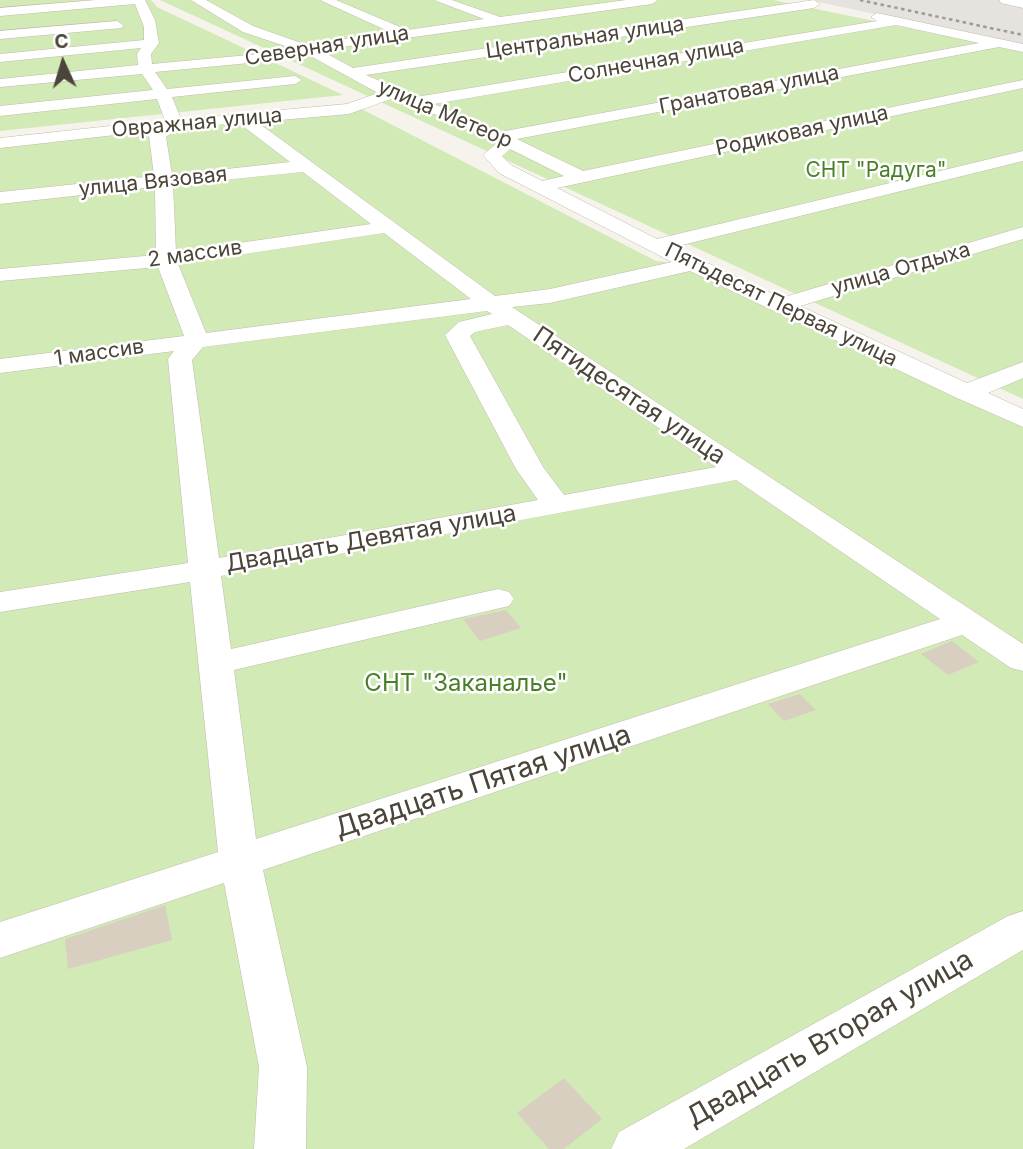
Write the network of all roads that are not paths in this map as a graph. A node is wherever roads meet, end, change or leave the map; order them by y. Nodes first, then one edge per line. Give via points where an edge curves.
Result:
1 (197, 0) edge
2 (326, 0) edge
3 (440, 0) edge
4 (558, 0) edge
5 (652, 0) edge
6 (795, 0) edge
7 (1005, 0) edge
8 (1023, 4) edge
9 (588, 9) junction
10 (0, 12) edge
11 (862, 13) dead end
12 (499, 21) junction
13 (897, 21) junction
14 (405, 34) junction
15 (0, 35) edge
16 (148, 38) edge
17 (999, 43) junction
18 (1023, 48) edge
19 (307, 49) junction
20 (0, 58) edge
21 (355, 72) junction
22 (295, 80) dead end
23 (0, 83) edge
24 (1023, 84) edge
25 (391, 94) junction
26 (416, 102) junction
27 (0, 111) edge
28 (243, 119) junction
29 (175, 124) junction
30 (505, 139) junction
31 (0, 144) edge
32 (1023, 156) edge
33 (307, 166) junction
34 (581, 177) junction
35 (163, 182) junction
36 (542, 186) junction
37 (0, 198) edge
38 (388, 227) junction
39 (1023, 233) edge
40 (656, 244) junction
41 (166, 260) junction
42 (692, 264) junction
43 (0, 275) edge
44 (489, 302) junction
45 (779, 305) junction
46 (512, 317) junction
47 (197, 340) junction
48 (0, 366) edge
49 (1023, 369) edge
50 (966, 393) junction
51 (1023, 419) edge
52 (741, 471) junction
53 (557, 505) junction
54 (205, 570) junction
55 (498, 598) dead end
56 (4, 599) edge
57 (966, 622) junction
58 (1023, 660) edge
59 (216, 663) junction
60 (240, 862) junction
61 (1023, 929) edge
62 (0, 940) edge
63 (280, 1149) edge
64 (637, 1149) edge

1 - 19 street, улица Метеор via 248,29
2 - 14 street
3 - 12 street
4 - 9 street
5 - 9 street, Северная улица
6 - 21 street, Центральная улица via 820,5
7 - 8 street
9 - 12 street, Северная улица
10 - 16 street
11 - 13 street
12 - 14 street, Северная улица
13 - 17 street
13 - 26 street, Солнечная улица
14 - 19 street, Северная улица
15 - 16 street
16 - 19 street, Северная улица via 270,57
16 - 20 street
16 - 22 street
16 - 23 street, Северная улица
16 - 27 street
16 - 29 street
17 - 18 street
17 - 30 street, Гранатовая улица
19 - 21 street, улица Метеор
21 - 25 street, улица Метеор
24 - 34 street, Родиковая улица
25 - 26 street, улица Метеор
25 - 28 street, Овражная улица via 349,109
26 - 30 street, улица Метеор
28 - 29 street, Овражная улица
28 - 33 street, Пятидесятая улица
29 - 31 street, Овражная улица
29 - 35 street via 157,135
30 - 34 street, улица Метеор
30 - 36 street, Пятьдесят Первая улица via 492,155 495,160
32 - 40 street
33 - 35 street, улица Вязовая
33 - 38 street, Пятидесятая улица
34 - 36 street
35 - 37 street, улица Вязовая
35 - 41 street
36 - 40 street, Пятьдесят Первая улица
38 - 41 street, 2 массив
38 - 44 street, Пятидесятая улица
39 - 45 street, улица Отдыха
40 - 42 street, Пятьдесят Первая улица
41 - 43 street, 2 массив
41 - 47 street
42 - 44 street, 1 массив via 550,296
42 - 45 street, Пятьдесят Первая улица
44 - 46 street, Пятидесятая улица
44 - 47 street, 1 массив
45 - 50 street, Пятьдесят Первая улица
46 - 52 street, Пятидесятая улица
46 - 53 street via 467,327 457,335 530,469
47 - 48 street, 1 массив
47 - 54 street via 180,359
49 - 50 street
50 - 51 street, Пятьдесят Первая улица
52 - 53 street, Двадцать Девятая улица
52 - 57 street, Пятидесятая улица
53 - 54 street, Двадцать Девятая улица
54 - 56 street, Двадцать Девятая улица
54 - 59 street
55 - 59 street
57 - 58 street, Пятидесятая улица
57 - 60 street, Двадцать Пятая улица
59 - 60 street
60 - 62 street, Двадцать Пятая улица
60 - 63 street via 283,1067
61 - 64 street, Двадцать Вторая улица

